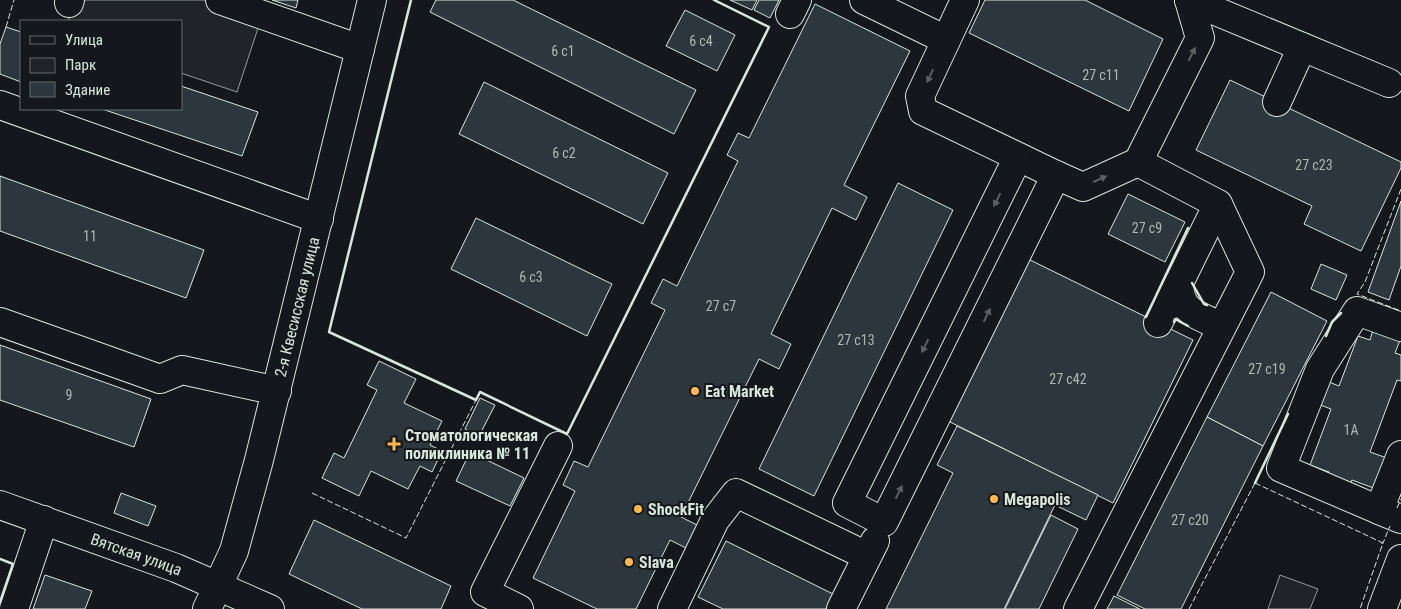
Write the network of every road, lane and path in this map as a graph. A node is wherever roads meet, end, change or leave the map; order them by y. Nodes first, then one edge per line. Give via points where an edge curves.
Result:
1 (220, 0) edge
2 (372, 0) edge
3 (864, 0) edge
4 (965, 0) edge
5 (1189, 0) edge
6 (946, 40) junction
7 (1302, 47) junction
8 (360, 49) junction
9 (1389, 83) dead end
10 (1277, 102) dead end
11 (0, 105) edge
12 (1018, 157) junction
13 (1138, 162) junction
14 (1056, 176) junction
15 (1218, 204) junction
16 (319, 219) junction
17 (1179, 283) junction
18 (0, 322) edge
19 (1158, 323) dead end
20 (1218, 325) dead end
21 (1401, 327) edge
22 (277, 391) junction
23 (558, 446) dead end
24 (1401, 455) edge
25 (847, 503) junction
26 (0, 505) edge
27 (1390, 514) edge
28 (44, 520) junction
29 (884, 522) junction
30 (830, 538) junction
31 (867, 556) junction
32 (1399, 568) edge
33 (212, 597) edge
34 (14, 609) edge
35 (270, 609) edge
36 (519, 609) edge
37 (672, 609) edge
38 (841, 609) edge
39 (1078, 609) edge
40 (1382, 609) edge

1 - 8 street
2 - 8 street, 2-я Квесисская улица
3 - 6 street
4 - 6 street
5 - 7 street
13 -> 5 street via 1200,38
6 -> 12 street via 920,96 923,111
7 - 9 street
7 - 10 street
8 - 16 street, 2-я Квесисская улица
11 - 16 street
12 - 14 street
12 -> 25 street
14 -> 13 street via 1083,186
13 - 15 street
29 -> 14 street
15 - 17 street
15 - 39 street via 1250,272
16 - 22 street, 2-я Квесисская улица
17 - 19 street
17 - 20 street via 1180,297 1191,312
18 - 22 street via 160,379 182,370
21 - 27 street via 1357,311 1320,369 1281,468
22 - 33 street, 2-я Квесисская улица via 234,551
23 - 36 street via 485,592
24 - 27 street
25 - 29 street
25 - 30 street
26 - 28 street, Вятская улица
28 - 33 street, Вятская улица via 176,568
28 - 34 street
29 - 31 street
30 - 31 street
30 - 37 street via 736,493 715,520
31 - 38 street
32 - 40 street
33 - 35 street, Вятская улица

